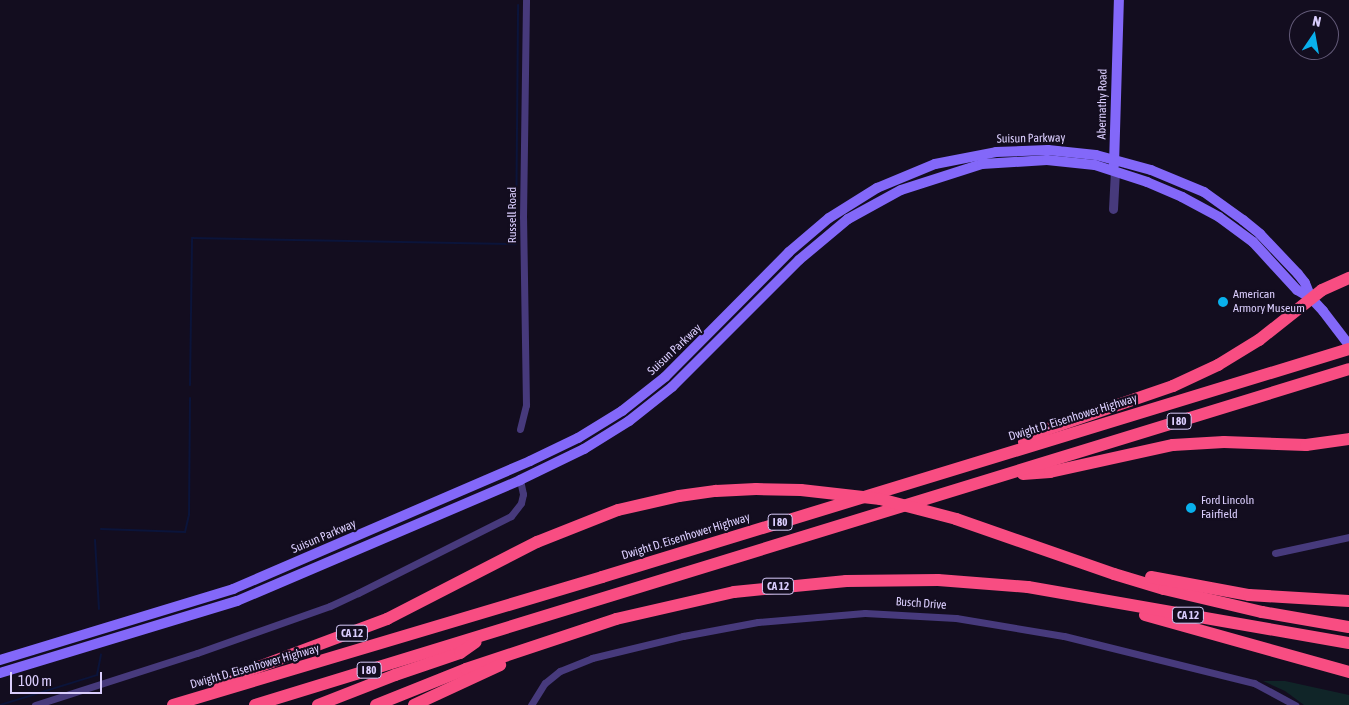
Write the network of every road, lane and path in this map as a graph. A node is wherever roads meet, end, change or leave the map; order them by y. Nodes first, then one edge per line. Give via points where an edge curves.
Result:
1 (526, 0) edge
2 (1119, 0) edge
3 (1114, 159) junction
4 (1114, 170) junction
5 (1113, 209) dead end
6 (1285, 267) junction
7 (1349, 278) edge
8 (1311, 298) junction
9 (1349, 347) edge
10 (1349, 370) edge
11 (520, 429) dead end
12 (1349, 439) edge
13 (1004, 454) junction
14 (1008, 473) junction
15 (520, 480) junction
16 (1349, 537) edge
17 (1035, 547) junction
18 (1275, 553) dead end
19 (1028, 587) junction
20 (1349, 601) edge
21 (1349, 627) edge
22 (484, 636) junction
23 (1349, 643) edge
24 (536, 646) junction
25 (0, 660) edge
26 (1349, 672) edge
27 (0, 673) edge
28 (210, 694) junction
29 (35, 705) edge
30 (173, 705) edge
31 (254, 705) edge
32 (318, 705) edge
33 (376, 705) edge
34 (414, 705) edge
35 (531, 705) edge
36 (1295, 705) edge

1 - 11 street, Russell Road via 523,217 526,405
2 - 3 main road, Abernathy Road
3 - 4 main road, Abernathy Road
3 - 6 main road, Suisun Parkway via 1152,170 1204,192 1260,234
3 - 25 main road, Suisun Parkway via 1048,150 996,152 942,162 896,179 848,205 812,231 665,377 622,411 578,438 530,462 233,589
4 - 5 street, Abernathy Road
4 - 6 main road, Suisun Parkway via 1168,190 1219,217
4 - 15 main road, Suisun Parkway via 1067,161 996,162 938,176 882,199 820,240 692,369 651,405 584,449
6 - 8 main road, Suisun Parkway via 1298,274
6 - 8 main road, Suisun Parkway via 1289,281
7 - 8 highway
8 - 9 main road, Suisun Parkway
8 - 13 highway via 1260,340 1203,373 1045,430
9 - 13 highway, Dwight D. Eisenhower Highway / I 80
10 - 14 highway, I 80
12 - 14 highway via 1306,445 1224,442 1173,445 1050,472
13 - 28 highway, Dwight D. Eisenhower Highway / I 80
14 - 22 highway, I 80
15 - 27 main road, Suisun Parkway via 237,601
15 - 29 street via 523,494 517,511 511,516 330,606
16 - 18 street
17 - 20 highway via 1194,586 1249,595
17 - 21 highway, CA 12 via 1181,593 1262,612
17 - 28 highway, CA 12, bridge via 956,518 880,499 801,490 756,489 679,496 618,510 537,542 387,619 245,672
19 - 23 highway, CA 12
19 - 24 highway, CA 12 via 898,579 775,587 666,606
19 - 26 highway via 1211,632
22 - 31 highway, I 80
22 - 32 highway via 460,653
24 - 33 highway, CA 12 via 450,675
24 - 34 highway via 532,652
28 - 30 highway, Dwight D. Eisenhower Highway / I 80
35 - 36 street, Busch Drive via 545,683 577,662 722,628 792,617 887,614 992,622 1064,636 1254,683

